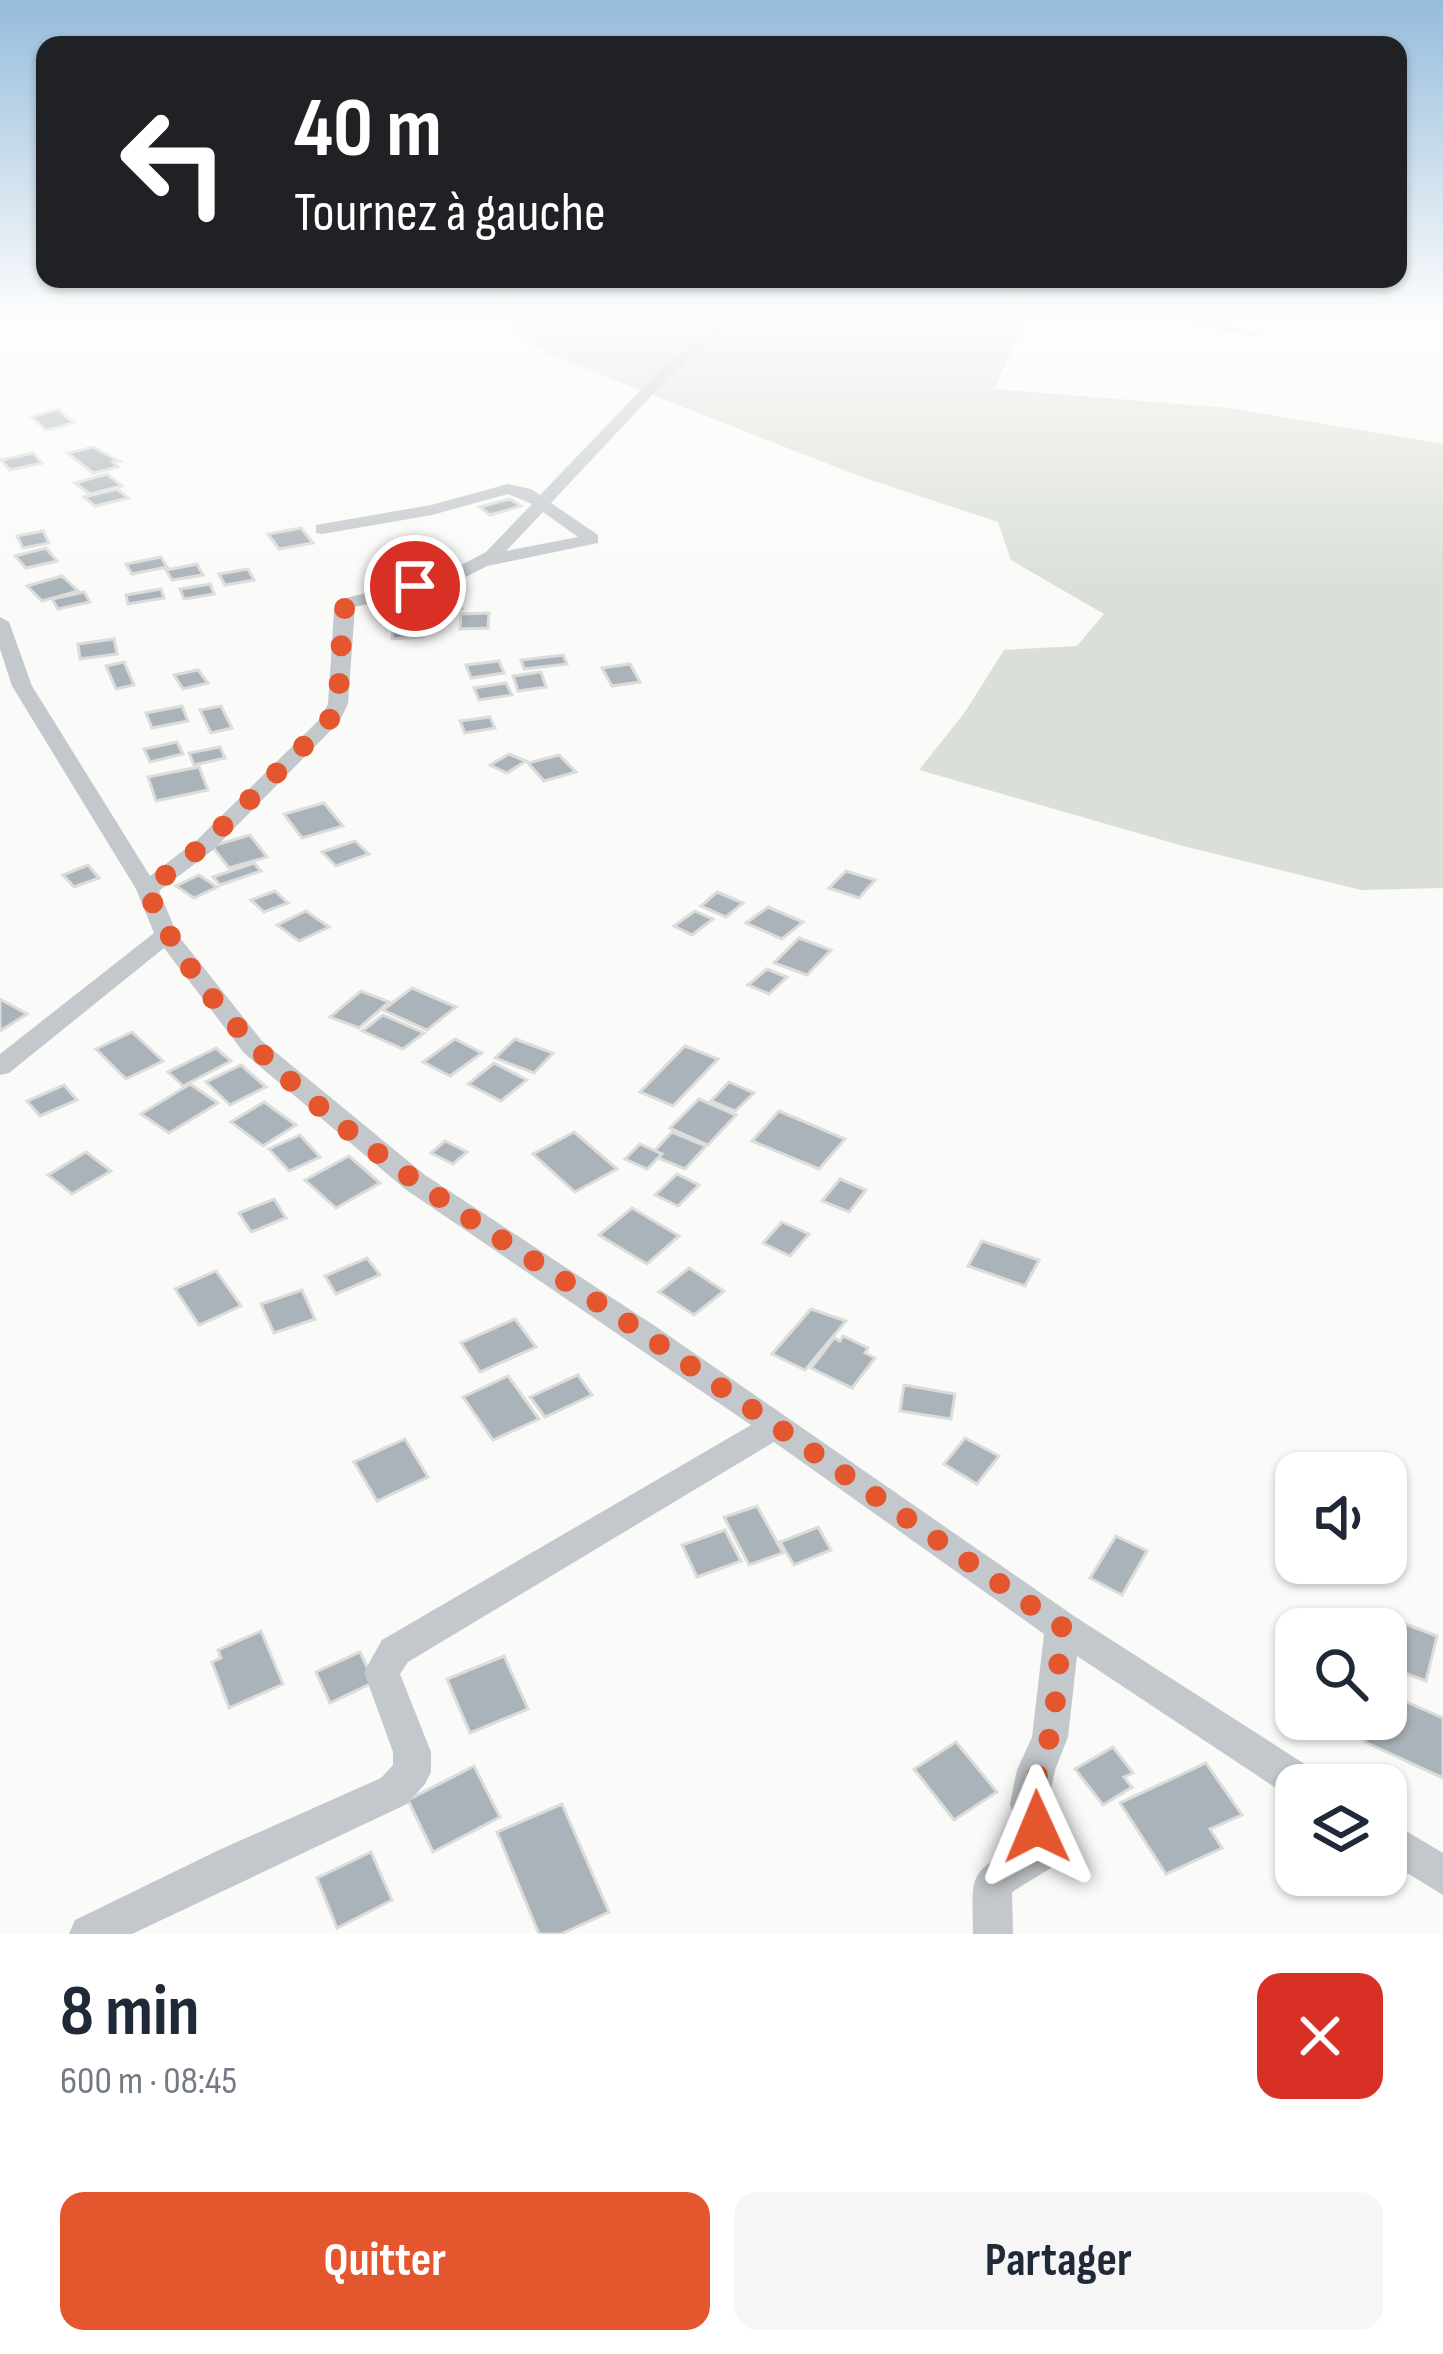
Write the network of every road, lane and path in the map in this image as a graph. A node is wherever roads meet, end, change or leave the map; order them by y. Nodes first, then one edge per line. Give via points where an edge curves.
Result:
1 (633, 407) edge
2 (543, 504) junction
3 (322, 529) dead end
4 (484, 561) junction
5 (0, 622) edge
6 (147, 890) junction
7 (166, 935) junction
8 (0, 1067) edge
9 (774, 1426) junction
10 (1062, 1627) junction
11 (1275, 1766) edge
12 (1407, 1852) edge
13 (1443, 1876) edge
14 (89, 1934) edge
15 (993, 1934) edge

1 - 2 street
2 - 3 street via 508,488
2 - 4 street
2 - 4 street via 592,539
4 - 6 street via 450,578 348,603 338,704 328,722
5 - 6 street via 22,686
6 - 7 street
7 - 8 street
7 - 9 street via 253,1047 416,1182
9 - 10 street
9 - 14 street via 395,1651 382,1672 412,1772 394,1791
10 - 11 street
10 - 15 street via 1050,1737 1029,1804 1046,1850 992,1882
12 - 13 street

